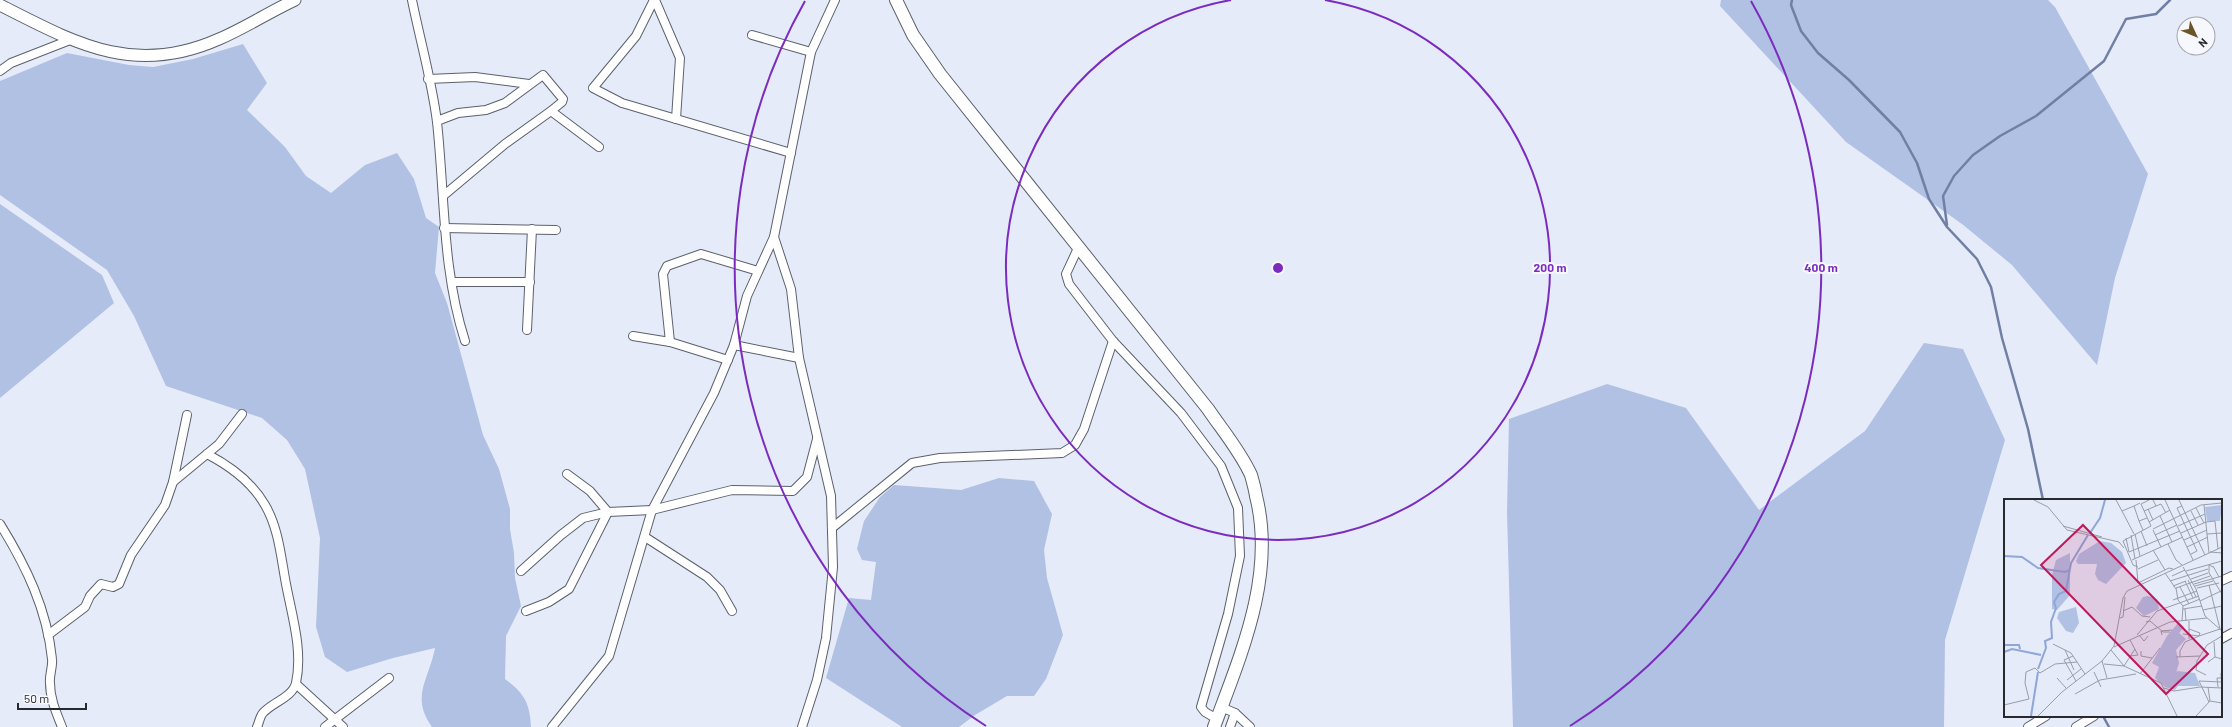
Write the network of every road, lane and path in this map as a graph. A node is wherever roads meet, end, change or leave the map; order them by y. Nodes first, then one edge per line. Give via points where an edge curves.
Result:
1 (295, 0) edge
2 (412, 0) edge
3 (655, 0) edge
4 (834, 0) edge
5 (896, 0) edge
6 (0, 5) edge
7 (752, 36) dead end
8 (70, 40) junction
9 (811, 52) junction
10 (0, 70) edge
11 (428, 79) junction
12 (529, 84) junction
13 (551, 111) junction
14 (676, 119) junction
15 (437, 121) junction
16 (599, 147) dead end
17 (791, 153) junction
18 (443, 196) junction
19 (444, 228) junction
20 (532, 229) junction
21 (556, 230) dead end
22 (774, 237) junction
23 (1079, 246) junction
24 (758, 271) junction
25 (452, 282) junction
26 (530, 282) junction
27 (527, 330) dead end
28 (633, 336) dead end
29 (465, 341) dead end
30 (1113, 341) junction
31 (670, 342) junction
32 (734, 345) junction
33 (799, 358) junction
34 (728, 360) junction
35 (242, 414) dead end
36 (187, 415) dead end
37 (818, 436) junction
38 (207, 454) junction
39 (566, 474) dead end
40 (173, 482) junction
41 (652, 510) junction
42 (608, 512) junction
43 (0, 524) edge
44 (832, 528) junction
45 (645, 537) junction
46 (521, 571) dead end
47 (2232, 576) edge
48 (2222, 581) edge
49 (526, 611) dead end
50 (732, 611) dead end
51 (2232, 633) edge
52 (48, 635) junction
53 (2222, 638) edge
54 (389, 678) dead end
55 (296, 684) junction
56 (1234, 713) junction
57 (2044, 717) edge
58 (2092, 717) edge
59 (335, 718) junction
60 (1217, 718) edge
61 (62, 727) edge
62 (257, 727) edge
63 (325, 727) edge
64 (343, 727) edge
65 (552, 727) edge
66 (802, 727) edge
67 (1230, 727) edge
68 (1250, 727) edge
69 (2028, 727) edge
70 (2076, 727) edge

1 - 8 street via 218,40 170,55 135,56 103,51
2 - 11 street
3 - 14 street via 680,58
3 - 14 street via 636,36 593,88 622,104
4 - 9 street
5 - 23 main road via 913,35 940,74
6 - 8 street
7 - 9 street
8 - 10 street via 11,63
9 - 17 street
11 - 12 street via 475,77
11 - 15 street
12 - 13 street via 540,75 546,76 563,99
12 - 15 street via 505,103 486,110 458,113
13 - 16 street
13 - 18 street via 505,144
14 - 17 street
15 - 18 street
17 - 22 street
18 - 19 street
19 - 20 street
19 - 25 street
20 - 21 street
20 - 26 street
22 - 24 street
22 - 33 street via 792,289
23 - 30 street via 1066,274 1069,284
23 - 60 main road via 1208,410 1236,448 1251,477 1262,529 1260,582 1240,654
24 - 31 street via 701,254 667,266 663,274
24 - 32 street via 747,296
25 - 26 street
25 - 29 street
26 - 27 street
28 - 31 street
30 - 44 street via 1084,429 1075,445 1062,453 940,458 912,463
30 - 60 street via 1181,413 1221,466 1238,508 1240,556 1228,614 1201,707
31 - 34 street
32 - 33 street
32 - 34 street
33 - 37 street
34 - 41 street via 714,393
35 - 38 street via 219,444
36 - 40 street
37 - 41 street via 807,477 793,491 732,490
37 - 44 street via 831,496
38 - 40 street
38 - 55 street via 227,464 253,487 266,506 281,552 295,626
39 - 42 street via 590,491
40 - 52 street via 165,505 132,555 119,584 113,587 101,584 97,586 85,607
41 - 42 street
41 - 45 street
42 - 46 street via 584,518
42 - 49 street via 569,588 549,602
43 - 52 street via 29,572 39,598
44 - 66 street via 833,567 826,638 817,680
45 - 50 street via 707,577 720,590
45 - 65 street via 609,656
47 - 48 street
51 - 53 street
52 - 61 street via 52,661 49,682 51,699
54 - 59 street
55 - 59 street
55 - 62 street via 286,696 262,713
56 - 60 street
56 - 67 street
56 - 68 street
57 - 69 street
58 - 70 street
59 - 63 street
59 - 64 street

